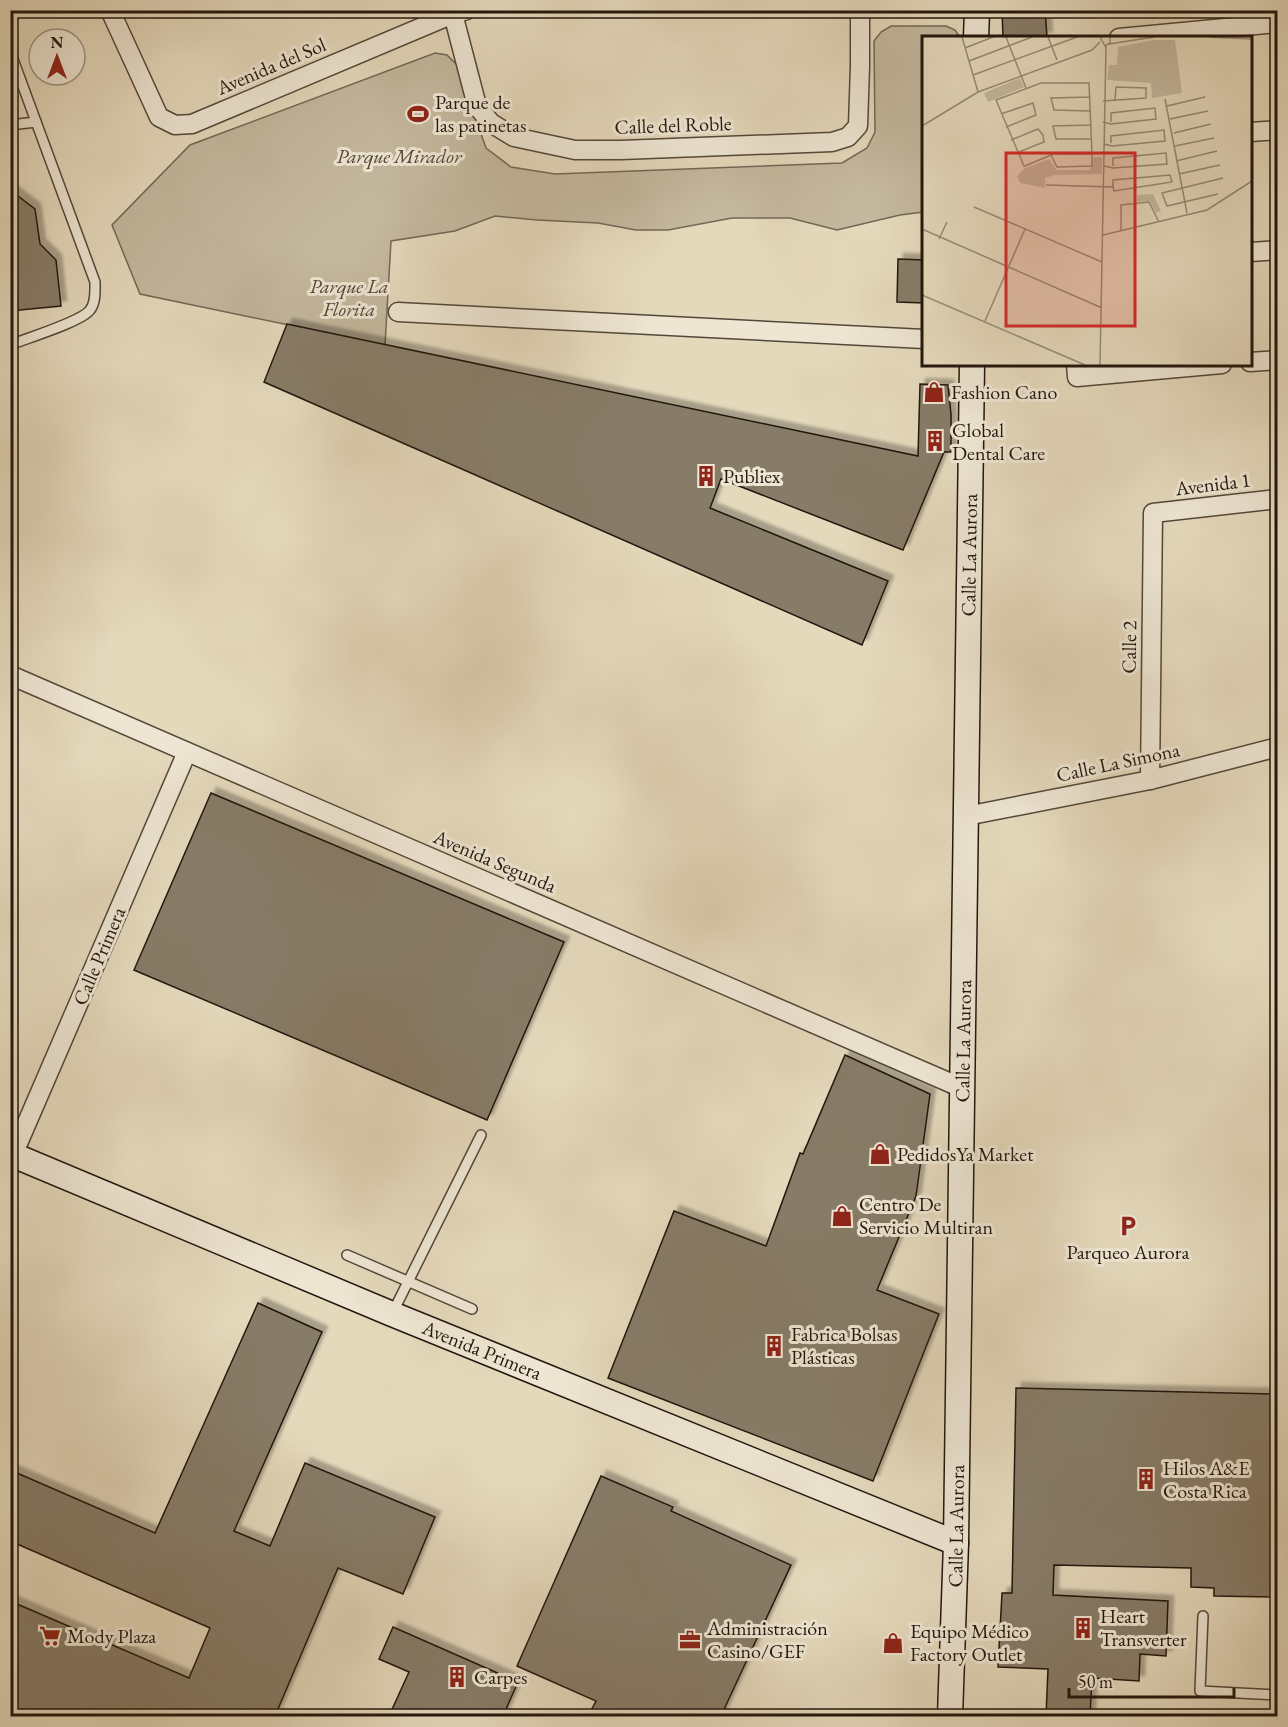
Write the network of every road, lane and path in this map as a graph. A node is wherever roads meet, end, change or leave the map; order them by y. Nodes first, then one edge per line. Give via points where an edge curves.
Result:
1 (110, 10) edge
2 (860, 10) edge
3 (976, 10) edge
4 (460, 12) edge
5 (1278, 23) edge
6 (976, 36) edge
7 (1140, 36) edge
8 (10, 51) edge
9 (36, 122) junction
10 (10, 125) edge
11 (1278, 129) edge
12 (1252, 132) edge
13 (1278, 249) edge
14 (1252, 252) edge
15 (398, 312) dead end
16 (922, 339) edge
17 (10, 345) edge
18 (1278, 360) edge
19 (1252, 362) edge
20 (972, 366) edge
21 (1076, 366) edge
22 (1200, 366) edge
23 (1278, 499) edge
24 (1153, 513) joint
25 (10, 675) edge
26 (1278, 747) edge
27 (187, 752) junction
28 (1150, 780) junction
29 (966, 816) junction
30 (962, 1088) junction
31 (481, 1135) dead end
32 (11, 1156) edge
33 (347, 1254) dead end
34 (409, 1282) junction
35 (472, 1309) dead end
36 (392, 1314) junction
37 (956, 1543) junction
38 (1203, 1616) dead end
39 (1278, 1695) edge
40 (950, 1716) edge

1 - 4 street, Avenida del Sol via 159,117 175,125 192,124
2 - 4 street, Calle del Roble via 858,126 848,137 832,142 621,150 544,145 514,137 491,123 477,106
3 - 6 street
5 - 7 street
8 - 9 lane
9 - 10 lane
9 - 17 lane via 95,282 94,299 91,310 78,319
11 - 12 street
13 - 14 street
15 - 16 street
18 - 19 street
20 - 29 street, Calle La Aurora
21 - 22 street via 1077,377
23 - 24 street, Avenida 1
24 - 28 street, Calle 2
25 - 27 street, Avenida Segunda
26 - 28 street, Calle La Simona
27 - 30 street, Avenida Segunda
27 - 32 street, Calle Primera
28 - 29 street, Calle La Simona
29 - 30 street, Calle La Aurora
30 - 37 street, Calle La Aurora
31 - 34 lane
32 - 36 street, Avenida Primera
33 - 34 lane
34 - 35 lane
34 - 36 lane
36 - 37 street, Avenida Primera
37 - 40 street, Calle La Aurora
38 - 39 lane via 1200,1691

